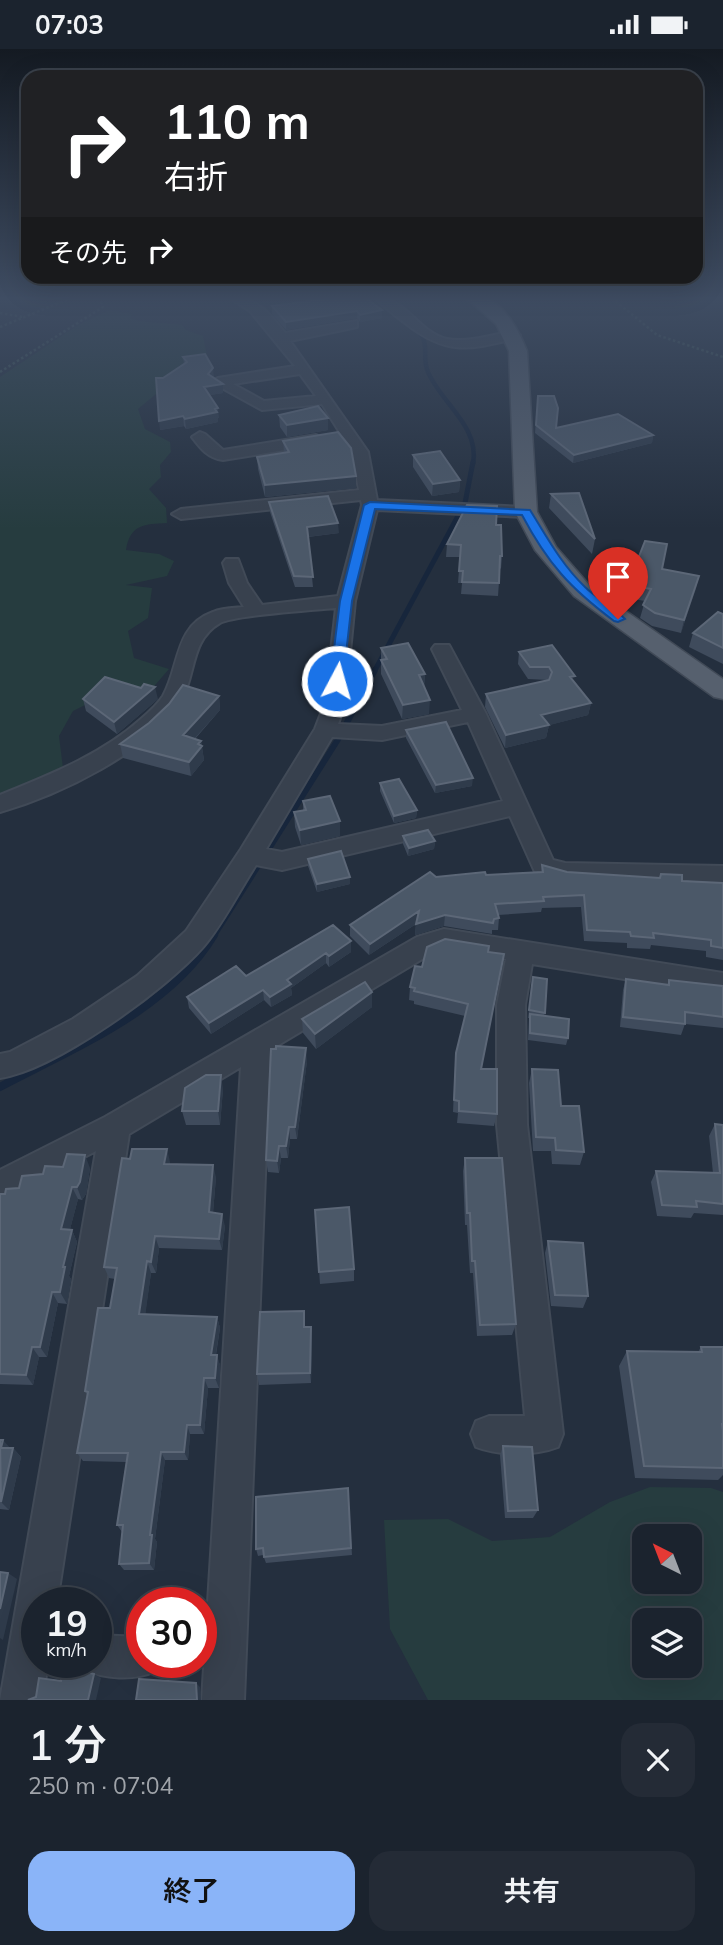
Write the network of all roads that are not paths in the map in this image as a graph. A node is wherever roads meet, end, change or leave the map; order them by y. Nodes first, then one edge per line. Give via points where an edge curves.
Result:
1 (264, 375) edge
2 (308, 375) edge
3 (518, 375) edge
4 (326, 399) junction
5 (351, 434) junction
6 (200, 437) dead end
7 (369, 500) junction
8 (526, 512) junction
9 (181, 514) dead end
10 (232, 563) dead end
11 (346, 601) junction
12 (257, 612) junction
13 (442, 649) dead end
14 (723, 691) edge
15 (492, 696) edge
16 (472, 707) junction
17 (326, 729) junction
18 (0, 804) edge
19 (517, 806) junction
20 (250, 855) junction
21 (723, 876) edge
22 (521, 951) junction
23 (723, 984) edge
24 (256, 1043) junction
25 (0, 1066) edge
26 (115, 1126) junction
27 (0, 1186) edge
28 (489, 1434) dead end
29 (42, 1587) edge
30 (217, 1666) edge
31 (25, 1678) edge
32 (20, 1700) edge

1 - 4 street via 218,382 261,405
2 - 4 street
3 - 8 main road
4 - 5 street
5 - 6 street via 223,455 216,454
5 - 7 street via 360,452
7 - 8 street
7 - 9 street
7 - 11 street
8 - 14 main road via 546,550 582,591
10 - 12 street via 238,583
11 - 12 street
11 - 17 street via 335,702
12 - 18 street via 218,616 201,625 185,652 181,678 165,708 129,740 97,760
13 - 16 street
15 - 16 street
16 - 17 street via 378,735
16 - 19 street
17 - 20 street
19 - 20 street via 282,861
19 - 21 street via 544,866 565,872
20 - 25 street via 195,938 146,984 83,1027 15,1064
22 - 23 street
22 - 24 street via 444,939 426,944
22 - 28 street via 511,1005 512,1125 545,1434
24 - 26 street
24 - 30 street via 233,1546
26 - 27 street
26 - 29 street
31 - 32 street

